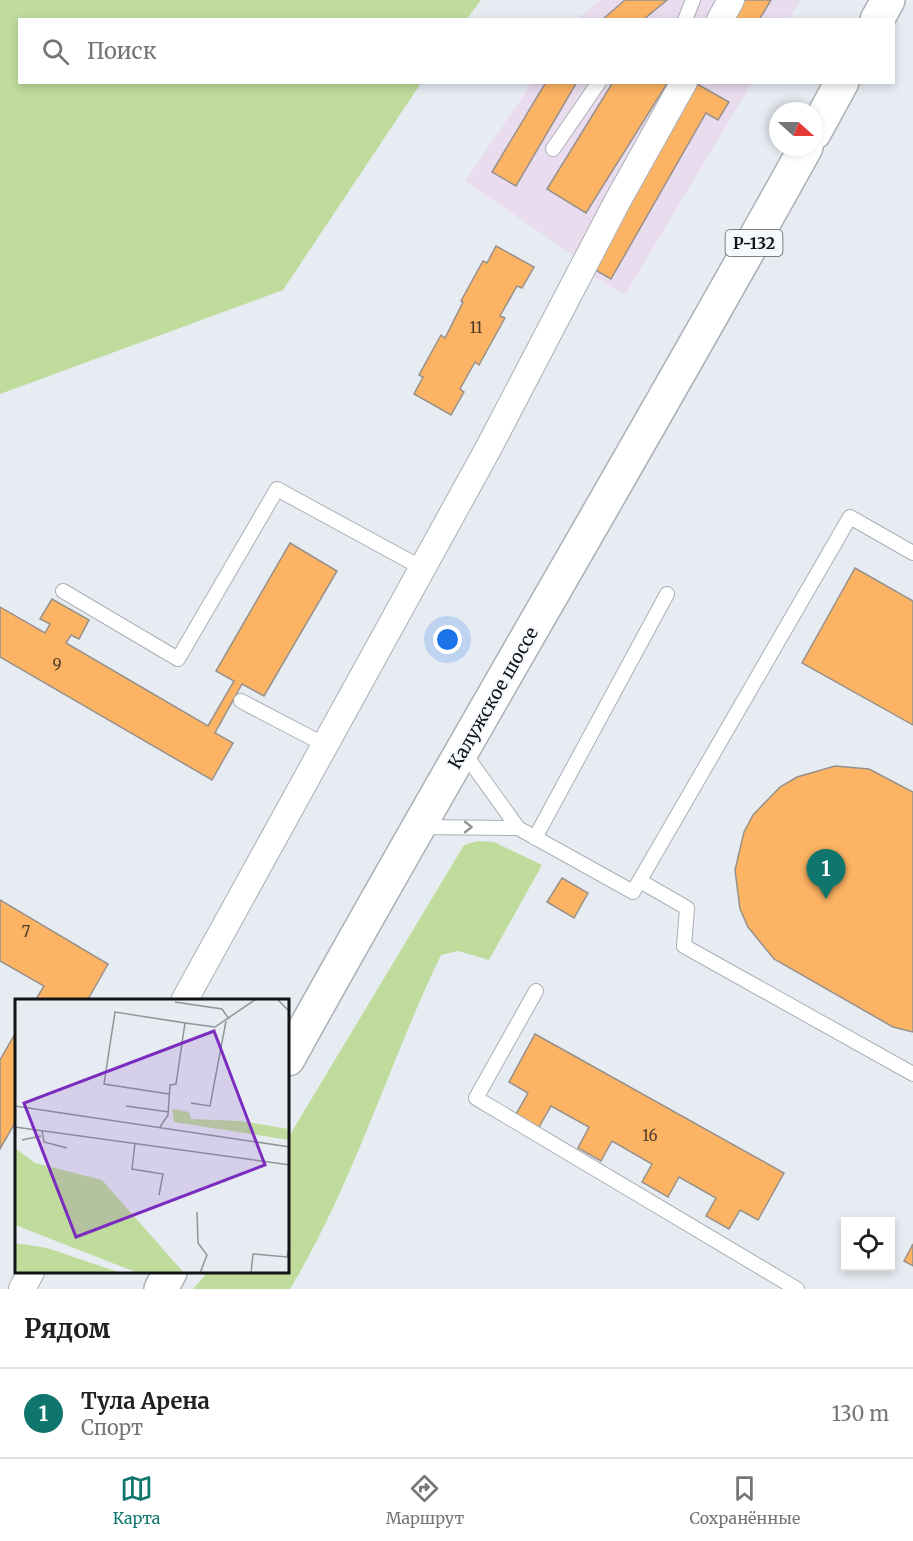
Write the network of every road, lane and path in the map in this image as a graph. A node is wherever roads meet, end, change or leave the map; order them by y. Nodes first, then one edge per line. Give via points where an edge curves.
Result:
1 (693, 0) edge
2 (731, 0) edge
3 (888, 0) edge
4 (686, 18) edge
5 (721, 18) edge
6 (878, 18) edge
7 (598, 84) edge
8 (683, 84) edge
9 (841, 84) edge
10 (823, 117) edge
11 (553, 149) dead end
12 (802, 156) edge
13 (913, 553) edge
14 (422, 568) junction
15 (63, 591) dead end
16 (667, 594) dead end
17 (241, 700) dead end
18 (327, 746) junction
19 (462, 750) junction
20 (418, 827) junction
21 (518, 828) junction
22 (535, 838) junction
23 (640, 881) junction
24 (536, 991) dead end
25 (185, 999) edge
26 (290, 1055) edge
27 (913, 1074) edge
28 (30, 1274) edge
29 (169, 1274) edge
30 (22, 1289) edge
31 (161, 1289) edge
32 (796, 1289) edge

1 - 4 lane
2 - 5 street
3 - 6 main road
7 - 11 lane
8 - 14 street
9 - 10 main road
12 - 19 main road, Калужское шоссе / Р-132
13 - 23 lane via 850,517
14 - 15 lane via 277,489 178,659
14 - 18 street
16 - 22 lane
17 - 18 lane
18 - 25 street
19 - 20 main road, Калужское шоссе
19 - 21 lane
20 -> 21 lane
20 - 26 main road, Калужское шоссе
21 - 22 lane
22 - 23 lane via 633,892
23 - 27 lane via 687,908 684,946
24 - 32 lane via 476,1098
28 - 30 street
29 - 31 main road

